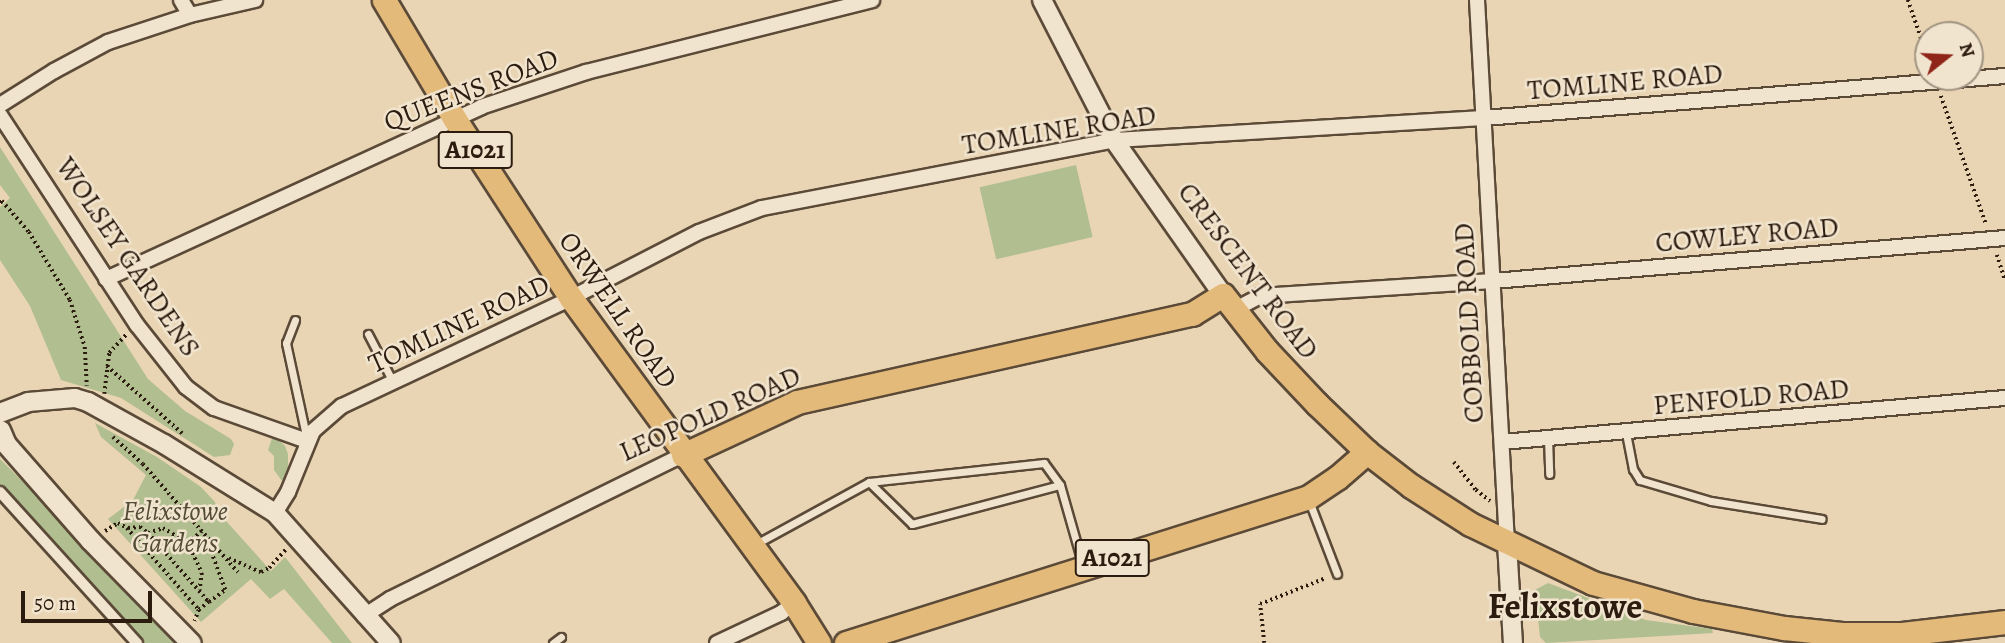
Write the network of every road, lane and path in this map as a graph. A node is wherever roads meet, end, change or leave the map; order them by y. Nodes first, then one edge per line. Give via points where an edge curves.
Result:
1 (181, 0) edge
2 (255, 0) edge
3 (384, 0) edge
4 (872, 0) edge
5 (1042, 0) edge
6 (1477, 0) edge
7 (1908, 0) edge
8 (190, 15) junction
9 (1915, 21) edge
10 (2005, 76) edge
11 (1984, 78) edge
12 (1914, 83) edge
13 (1940, 91) edge
14 (0, 105) edge
15 (0, 114) edge
16 (454, 118) junction
17 (1484, 118) junction
18 (1114, 140) junction
19 (0, 203) edge
20 (1998, 238) edge
21 (106, 279) junction
22 (2005, 279) edge
23 (1493, 281) junction
24 (570, 298) junction
25 (1228, 302) junction
26 (295, 320) dead end
27 (137, 325) junction
28 (368, 334) dead end
29 (107, 366) junction
30 (393, 382) junction
31 (2005, 398) edge
32 (95, 406) junction
33 (0, 413) edge
34 (0, 430) edge
35 (1626, 433) junction
36 (111, 435) dead end
37 (187, 438) dead end
38 (1548, 438) junction
39 (307, 441) junction
40 (1502, 442) junction
41 (1367, 452) junction
42 (684, 455) junction
43 (1454, 462) dead end
44 (1549, 474) dead end
45 (869, 482) junction
46 (1060, 485) junction
47 (0, 492) edge
48 (1307, 498) junction
49 (1505, 507) junction
50 (275, 513) junction
51 (1822, 519) dead end
52 (127, 528) junction
53 (202, 531) junction
54 (148, 533) junction
55 (90, 540) junction
56 (188, 543) junction
57 (214, 543) junction
58 (1507, 543) junction
59 (751, 547) junction
60 (286, 549) dead end
61 (227, 558) junction
62 (1083, 566) junction
63 (238, 572) dead end
64 (1336, 574) joint
65 (200, 592) junction
66 (209, 602) junction
67 (794, 603) junction
68 (199, 610) junction
69 (364, 616) junction
70 (2005, 622) edge
71 (1783, 636) edge
72 (561, 637) dead end
73 (188, 640) edge
74 (137, 643) edge
75 (391, 643) edge
76 (553, 643) edge
77 (717, 643) edge
78 (819, 643) edge
79 (846, 643) edge
80 (1264, 643) edge
81 (1513, 643) edge

1 - 8 street
2 - 8 street
3 - 16 main road, ORWELL ROAD / A1021
4 - 16 street, QUEENS ROAD via 586,72
5 - 18 street, CRESCENT ROAD
6 - 17 street, COBBOLD ROAD
7 - 9 path
8 - 14 street via 108,43
10 - 11 street, TOMLINE ROAD
12 - 17 street, TOMLINE ROAD
13 - 20 path
15 - 21 street, WOLSEY GARDENS
16 - 21 street, QUEENS ROAD
16 - 24 main road, ORWELL ROAD / A1021
17 - 18 street, TOMLINE ROAD
17 - 23 street, COBBOLD ROAD
18 - 24 street, TOMLINE ROAD via 762,208 699,232
18 - 25 street, CRESCENT ROAD
19 - 32 path via 29,232 70,300 85,347
20 - 22 path
20 - 23 street, COWLEY ROAD
21 - 27 street, WOLSEY GARDENS
23 - 25 street, LEOPOLD ROAD
23 - 40 street, COBBOLD ROAD
24 - 30 street, TOMLINE ROAD
24 - 42 main road, ORWELL ROAD / A1021
25 - 41 main road, CRESCENT ROAD via 1266,351
25 - 42 main road, LEOPOLD ROAD via 1192,314 797,402
26 - 39 lane via 286,343
27 - 29 path via 109,353
27 - 39 street, WOLSEY GARDENS via 198,398 231,415
28 - 30 lane
29 - 32 path
29 - 37 path
30 - 39 street, TOMLINE ROAD via 334,411
31 - 35 street, PENFOLD ROAD
32 - 33 street via 75,398 39,400
32 - 50 street
34 - 55 main road via 6,444
35 - 38 street, PENFOLD ROAD
35 - 51 lane via 1631,464 1640,480 1711,501
36 - 53 path
38 - 40 street, PENFOLD ROAD
38 - 44 lane
39 - 50 street
40 - 49 street, COBBOLD ROAD
41 - 48 main road, A1021
41 - 58 main road, CRESCENT ROAD via 1429,499
42 - 59 main road, ORWELL ROAD / A1021
42 - 69 street, LEOPOLD ROAD via 390,598
43 - 49 path via 1487,500
45 - 46 lane via 1044,463
45 - 46 lane via 912,524
45 - 59 lane
46 - 62 lane
47 - 74 street
48 - 62 main road, A1021
48 - 64 lane
49 - 58 street, COBBOLD ROAD
50 - 69 street
52 - 54 path via 140,527
52 - 55 path via 118,523
52 - 68 path
53 - 56 path
53 - 57 path
54 - 56 path via 163,528
54 - 65 path
55 - 73 main road
56 - 65 path via 202,573
57 - 61 path
57 - 66 path via 211,552 225,590
58 - 71 main road, CRESCENT ROAD via 1593,583
58 - 81 street, COBBOLD ROAD
59 - 67 main road, ORWELL ROAD / A1021
60 - 61 path via 261,572
61 - 63 path
62 - 79 main road, A1021
64 - 80 path via 1260,604
65 - 66 path
66 - 68 path
67 - 77 street
67 - 78 main road, ORWELL ROAD / A1021
68 - 73 path
69 - 75 street
70 - 71 main road, CRESCENT ROAD via 1902,634
72 - 76 lane

